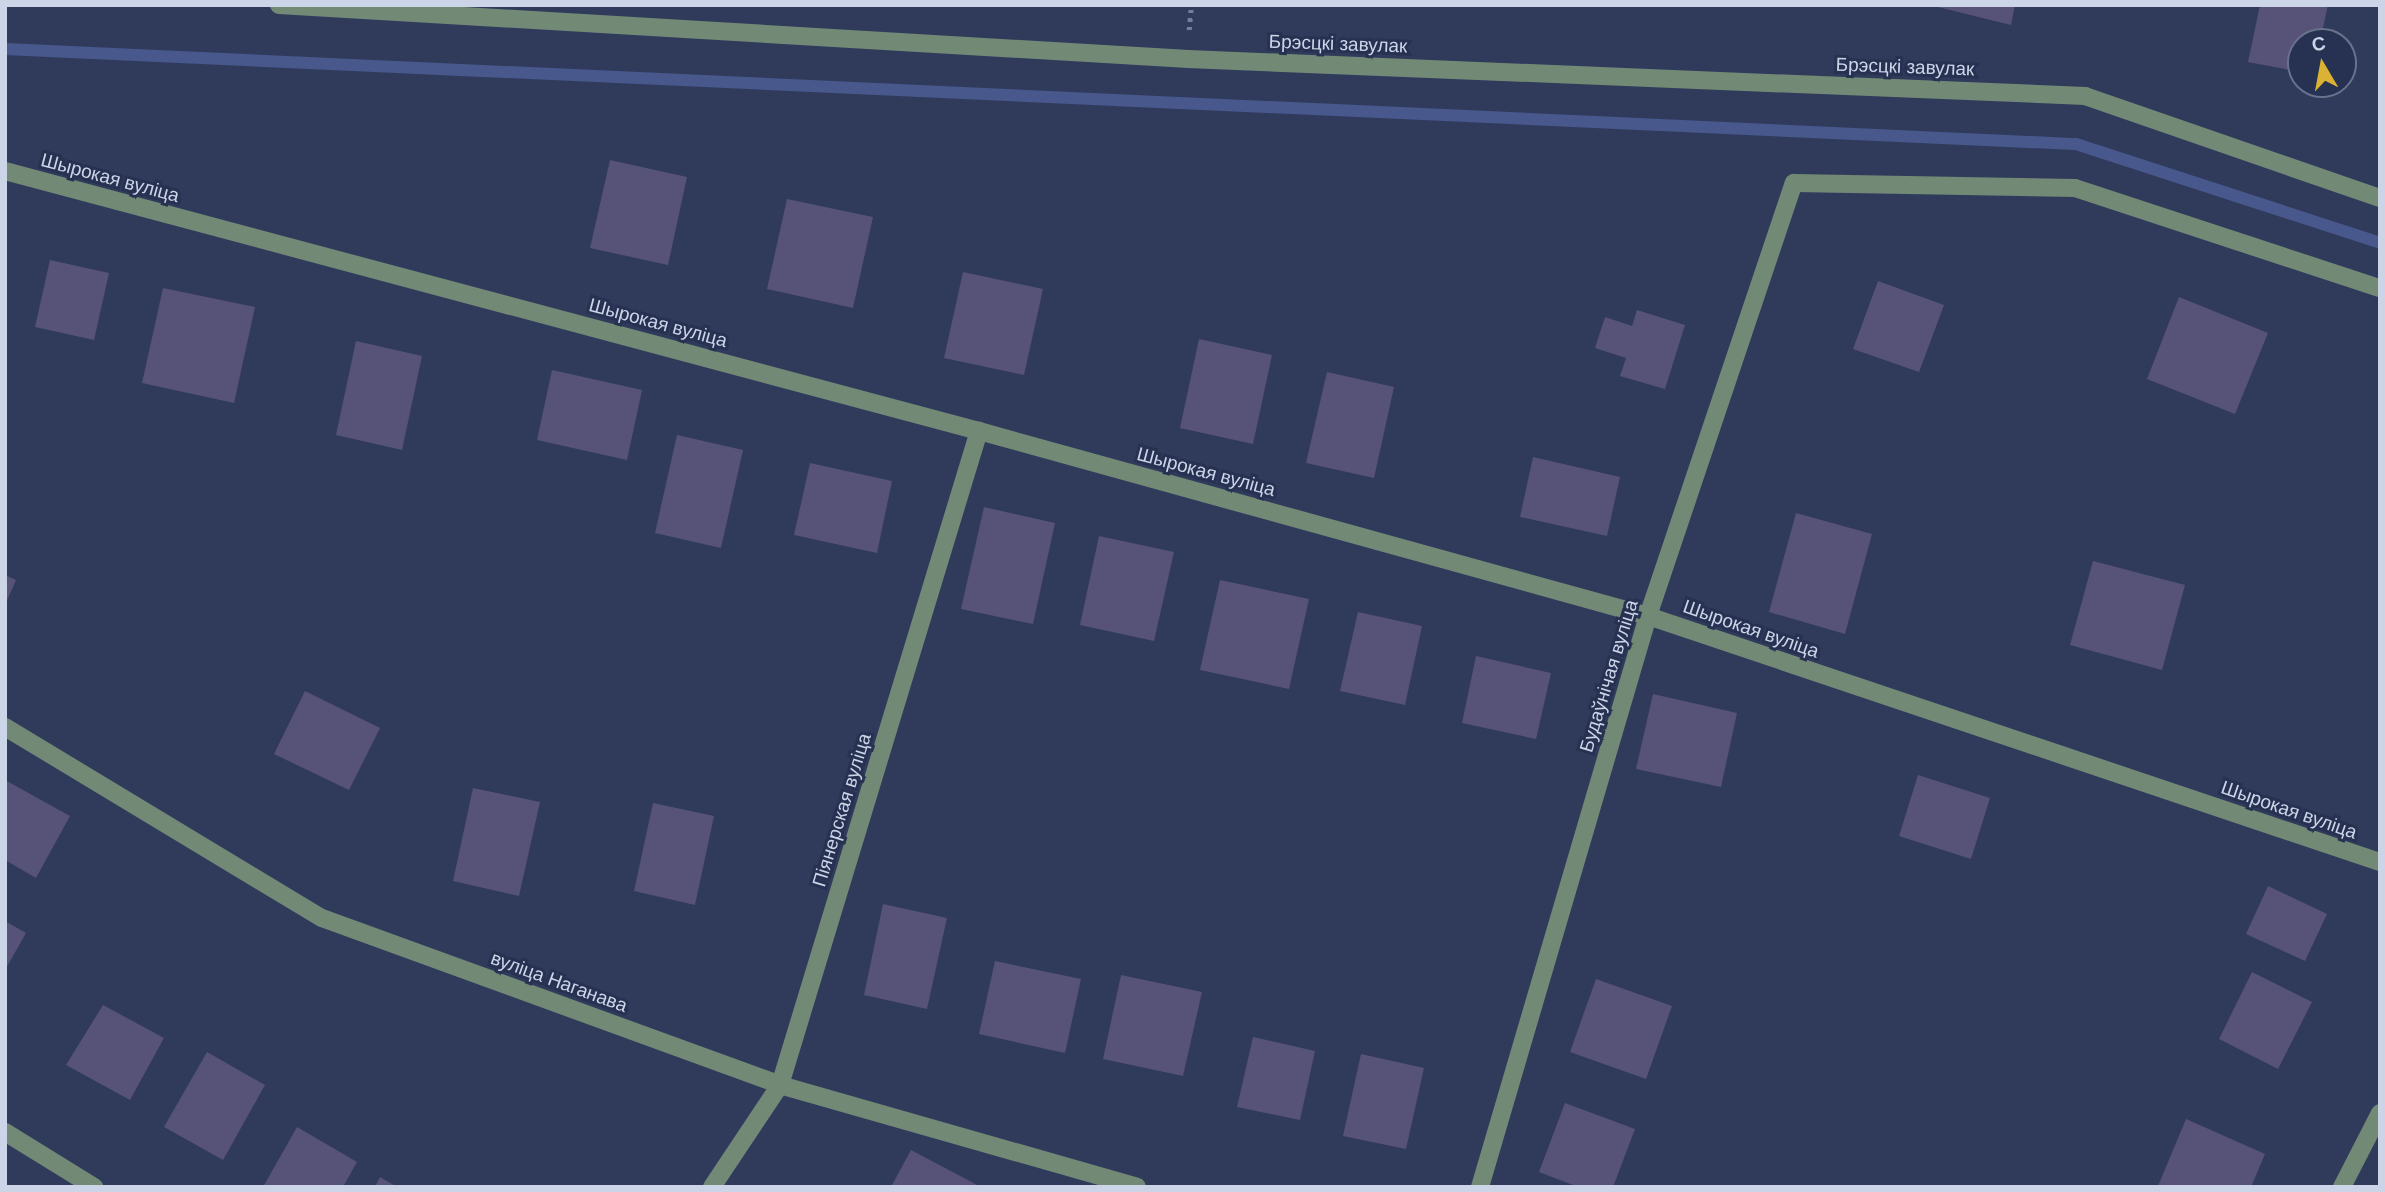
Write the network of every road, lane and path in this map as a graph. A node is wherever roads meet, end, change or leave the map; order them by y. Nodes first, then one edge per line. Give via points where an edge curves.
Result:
1 (279, 5) edge
2 (5, 171) edge
3 (2380, 198) edge
4 (2380, 288) edge
5 (979, 430) junction
6 (1648, 616) junction
7 (5, 727) edge
8 (2380, 862) edge
9 (780, 1085) junction
10 (2380, 1113) edge
11 (5, 1132) edge
12 (94, 1187) edge
13 (712, 1187) edge
14 (1137, 1187) edge
15 (1480, 1187) edge
16 (2342, 1187) edge

1 - 3 street, Брэсцкі завулак via 1202,60 2085,96
2 - 5 street, Шырокая вуліца
4 - 6 street, Будаўнічая вуліца via 2075,188 1794,183
5 - 6 street, Шырокая вуліца
5 - 9 street, Піянерская вуліца
6 - 8 street, Шырокая вуліца
6 - 15 street, Будаўнічая вуліца
7 - 9 street, вуліца Наганава via 322,918
9 - 13 street, Піянерская вуліца
9 - 14 street, вуліца Наганава
10 - 16 street
11 - 12 street

